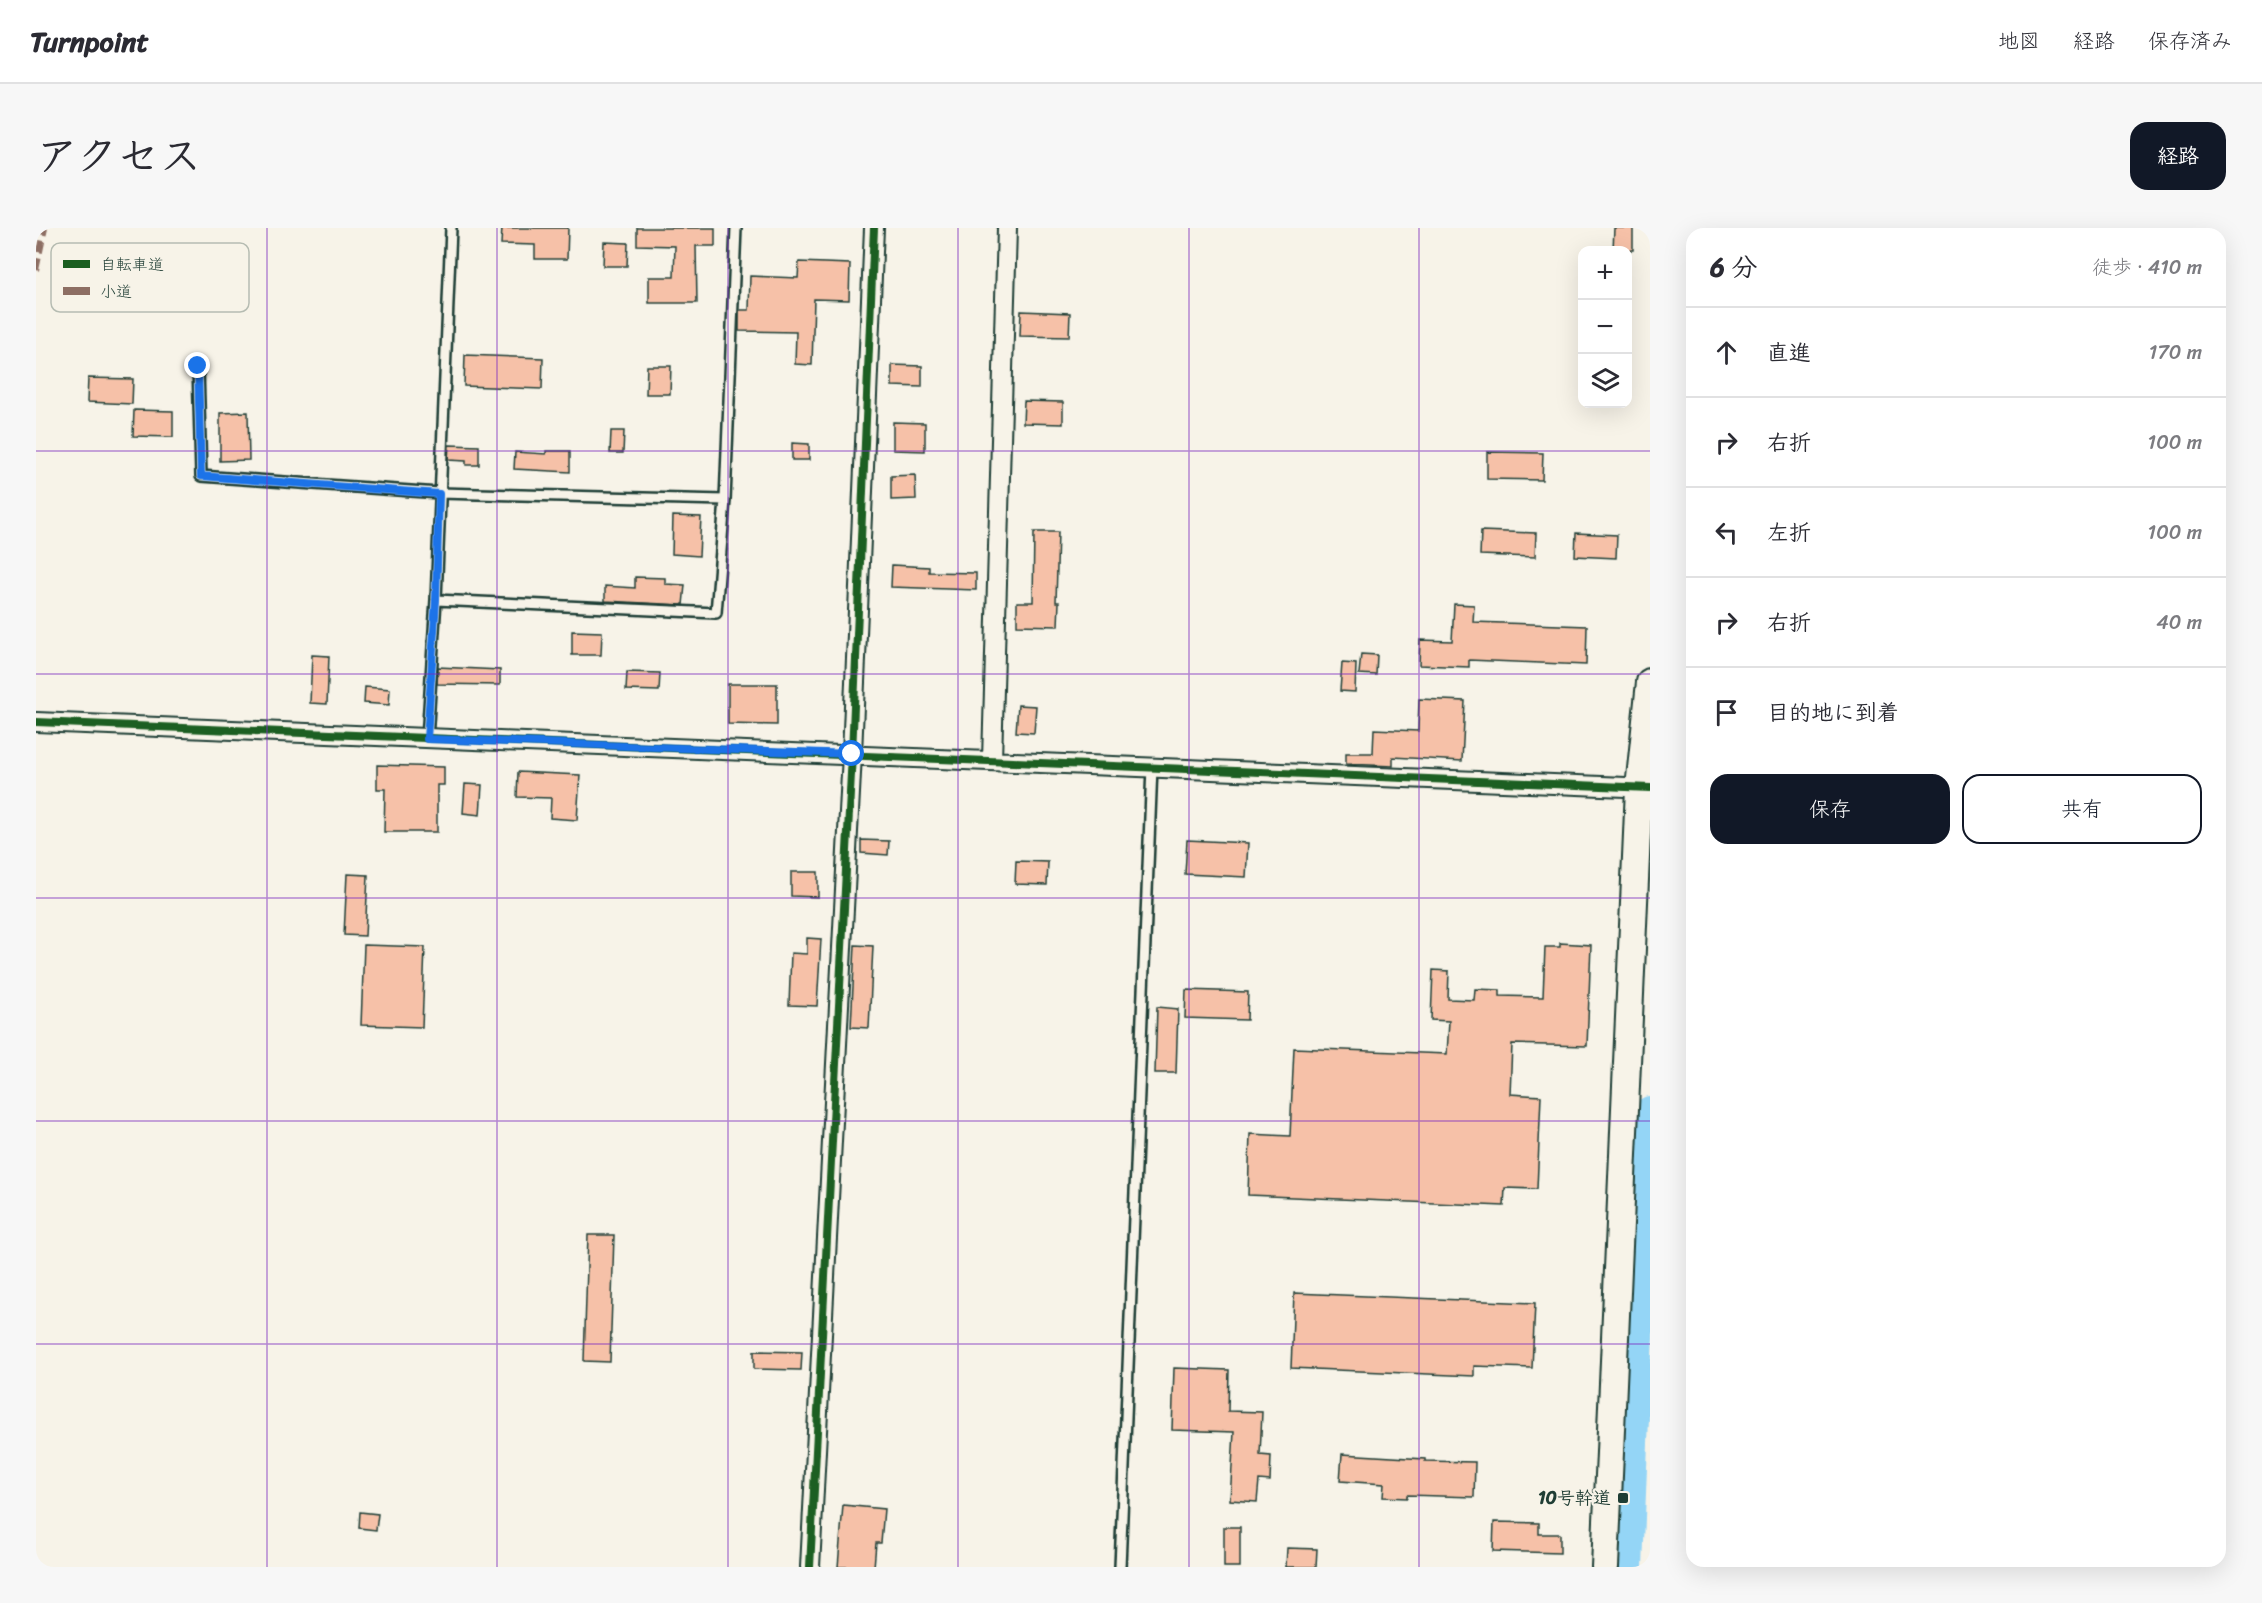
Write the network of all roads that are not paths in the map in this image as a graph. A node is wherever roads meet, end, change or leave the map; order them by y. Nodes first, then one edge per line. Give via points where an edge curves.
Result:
1 (451, 228) edge
2 (736, 228) edge
3 (874, 228) edge
4 (1007, 228) edge
5 (198, 366) dead end
6 (439, 494) junction
7 (725, 500) junction
8 (436, 600) junction
9 (1650, 682) edge
10 (36, 722) edge
11 (427, 739) junction
12 (852, 754) junction
13 (992, 760) junction
14 (1152, 767) junction
15 (1644, 788) edge
16 (810, 1567) edge
17 (1120, 1567) edge
18 (1605, 1567) edge

1 - 6 lane
2 - 7 lane
3 - 12 street
4 - 13 street
5 - 6 lane via 201,476
6 - 7 lane
6 - 8 lane
7 - 8 lane via 716,613
8 - 11 lane
9 - 15 street
10 - 11 street
11 - 12 street
12 - 13 street
12 - 16 street
13 - 14 street
14 - 15 street
14 - 17 lane
15 - 18 street

